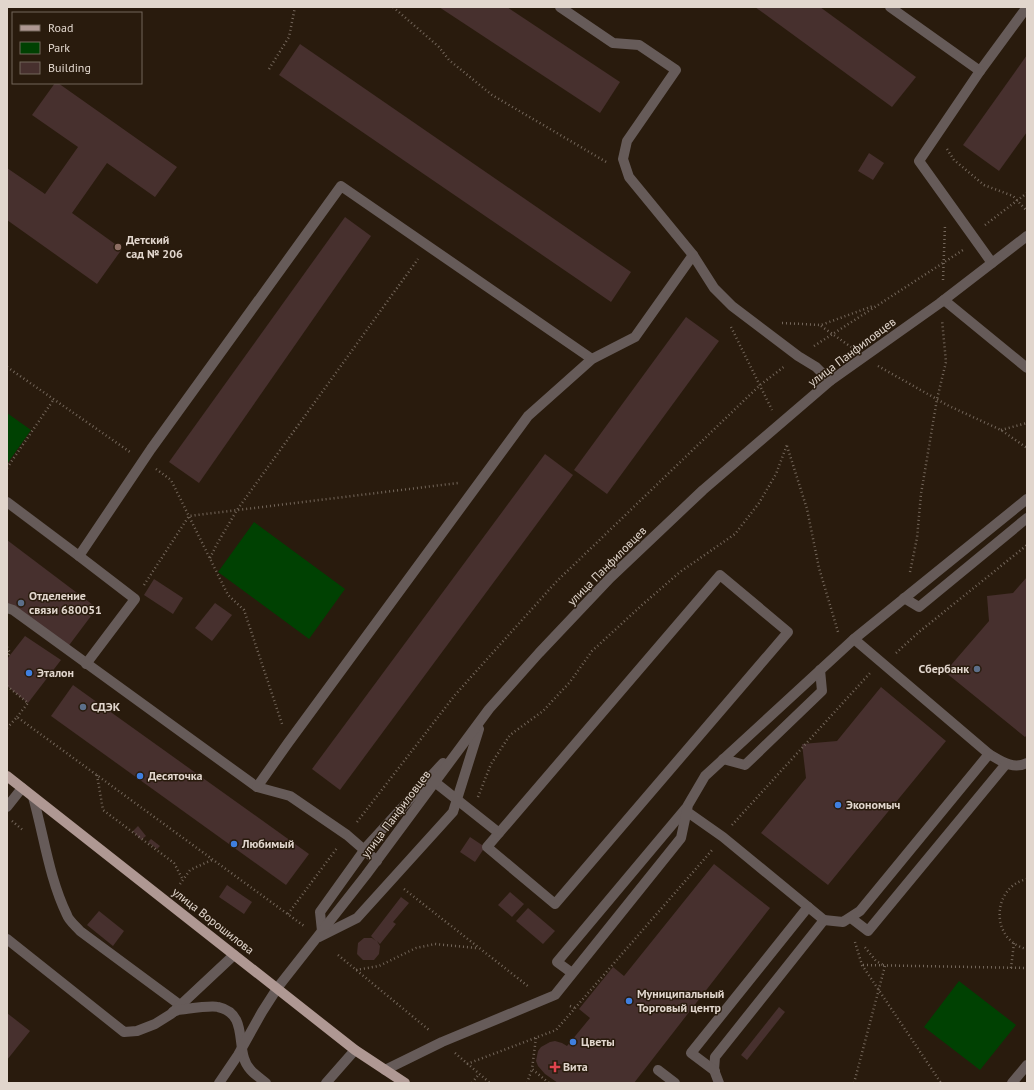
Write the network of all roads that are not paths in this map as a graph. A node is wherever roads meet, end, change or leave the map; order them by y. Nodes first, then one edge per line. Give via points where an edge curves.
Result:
1 (560, 7) edge
2 (890, 7) edge
3 (1027, 7) edge
4 (980, 71) junction
5 (1027, 236) edge
6 (693, 255) junction
7 (992, 263) junction
8 (942, 301) junction
9 (592, 359) junction
10 (1027, 368) edge
11 (830, 381) junction
12 (1027, 499) edge
13 (7, 502) edge
14 (1027, 518) edge
15 (79, 556) junction
16 (904, 598) junction
17 (7, 608) edge
18 (854, 639) junction
19 (86, 664) junction
20 (820, 670) junction
21 (481, 722) junction
22 (989, 754) junction
23 (723, 759) junction
24 (1027, 763) edge
25 (1006, 764) junction
26 (7, 776) edge
27 (436, 783) junction
28 (22, 788) junction
29 (257, 788) junction
30 (33, 797) junction
31 (457, 799) junction
32 (7, 807) edge
33 (687, 808) junction
34 (499, 833) junction
35 (365, 851) junction
36 (376, 861) junction
37 (808, 907) junction
38 (851, 918) junction
39 (824, 920) junction
40 (320, 934) junction
41 (7, 939) edge
42 (234, 955) junction
43 (572, 973) junction
44 (278, 987) junction
45 (180, 1005) junction
46 (171, 1014) junction
47 (243, 1045) junction
48 (355, 1050) junction
49 (1027, 1065) edge
50 (385, 1070) junction
51 (658, 1070) dead end
52 (715, 1071) junction
53 (219, 1083) edge
54 (266, 1083) edge
55 (326, 1083) edge
56 (405, 1083) edge
57 (675, 1083) edge
58 (718, 1083) edge
59 (1012, 1083) edge

1 - 6 street via 613,43 639,45 676,70 627,141 623,159 629,177
2 - 4 street
3 - 4 street
4 - 7 street via 918,161
5 - 7 street, улица Панфиловцев
6 - 9 street via 635,337
6 - 11 street via 714,288 732,306 816,367
7 - 8 street, улица Панфиловцев
8 - 10 street
8 - 11 street, улица Панфиловцев
9 - 15 street via 341,186 143,460
9 - 29 street via 528,416
11 - 21 street, улица Панфиловцев via 703,490 610,578 539,653 489,709
12 - 16 street
13 - 15 street
14 - 16 street via 919,607
15 - 19 street via 135,599
16 - 18 street
17 - 19 street
18 - 20 street
18 - 22 street
19 - 29 street
20 - 23 street
20 - 23 street via 822,692 745,765
21 - 27 street, улица Панфиловцев
21 - 31 street
21 - 35 street
22 - 25 street
22 - 38 street via 872,897
23 - 33 street via 705,776
24 - 25 street via 1022,766
25 - 38 street via 868,931
26 - 28 main road, улица Ворошилова
27 - 31 street
27 - 36 street, улица Панфиловцев
28 - 30 main road, улица Ворошилова
28 - 32 street
29 - 35 street via 290,796
30 - 42 main road, улица Ворошилова
30 - 45 street via 50,871 67,916 80,931
31 - 34 street
31 - 40 street via 453,812 357,918
33 - 37 street
33 - 43 street via 681,838
33 - 43 street via 557,962
34 - 34 street via 720,575 788,632 555,904 488,847
35 - 36 street
35 - 40 street via 320,912
36 - 40 street, улица Панфиловцев
37 - 39 street
37 - 52 street via 691,1053
38 - 39 street via 843,922
39 - 52 street via 715,1057
40 - 44 street, улица Панфиловцев
41 - 46 street via 124,1032 137,1031
42 - 44 main road, улица Ворошилова
42 - 45 street
43 - 50 street via 555,995 442,1042
44 - 47 street, улица Панфиловцев
44 - 48 main road, улица Ворошилова
45 - 46 street
46 - 47 street via 178,1010 218,1007 233,1016 237,1022
47 - 53 street, улица Панфиловцев
47 - 54 street via 244,1058 249,1069
48 - 50 main road, улица Ворошилова
48 - 55 street
49 - 59 street
50 - 56 main road, улица Ворошилова
51 - 57 street
52 - 58 street

